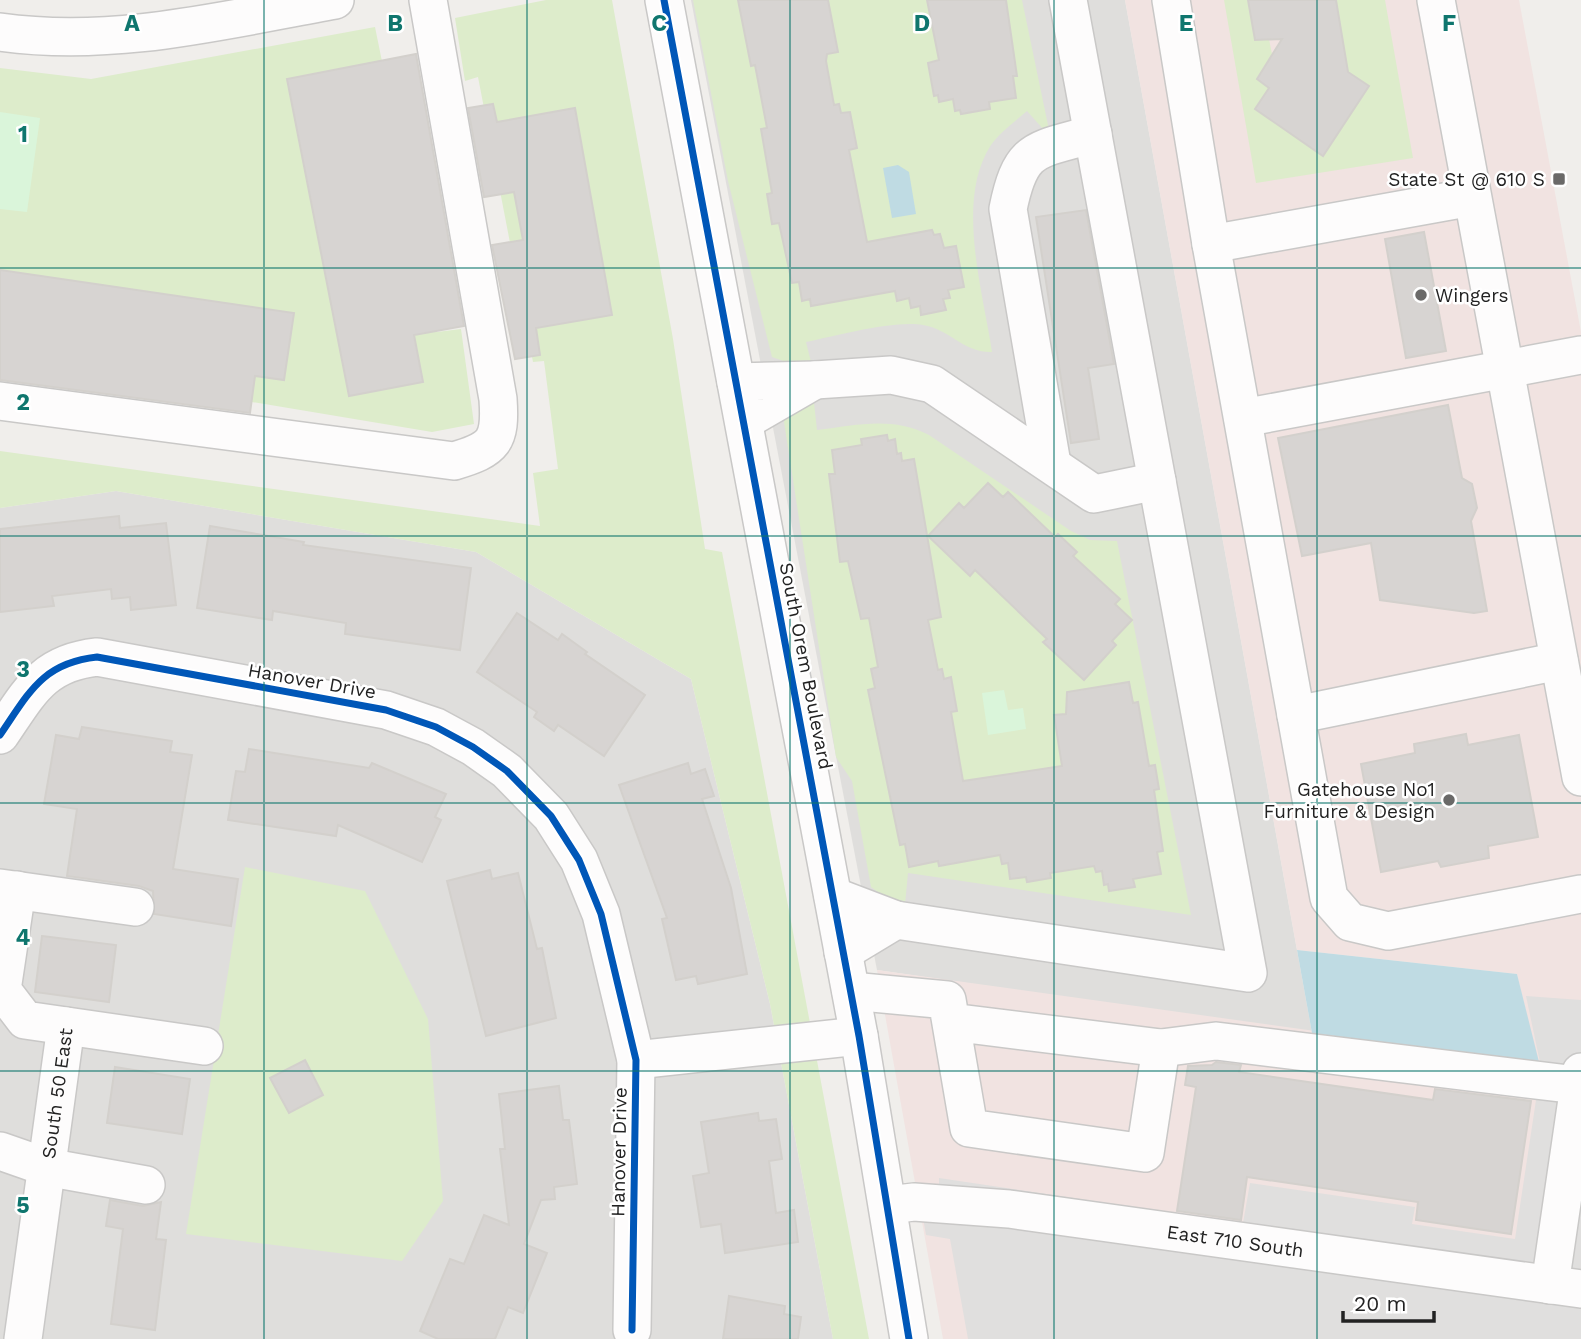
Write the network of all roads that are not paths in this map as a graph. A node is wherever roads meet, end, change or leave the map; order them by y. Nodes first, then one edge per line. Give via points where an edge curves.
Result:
1 (335, 0) edge
2 (428, 0) edge
3 (664, 0) edge
4 (1068, 0) edge
5 (1171, 0) edge
6 (1436, 0) edge
7 (0, 32) edge
8 (1093, 134) junction
9 (1472, 197) junction
10 (1211, 244) junction
11 (1581, 355) edge
12 (1505, 369) junction
13 (815, 380) junction
14 (736, 382) junction
15 (0, 401) edge
16 (1242, 418) junction
17 (744, 421) junction
18 (1052, 464) junction
19 (1157, 481) junction
20 (1559, 661) junction
21 (1296, 715) junction
22 (0, 735) edge
23 (1581, 777) edge
24 (8, 889) edge
25 (1581, 894) edge
26 (833, 895) junction
27 (135, 907) dead end
28 (895, 920) junction
29 (844, 952) junction
30 (850, 991) junction
31 (951, 1022) junction
32 (66, 1026) junction
33 (859, 1036) junction
34 (204, 1046) dead end
35 (1161, 1048) junction
36 (636, 1060) junction
37 (1579, 1078) edge
38 (0, 1151) edge
39 (46, 1167) junction
40 (1573, 1184) edge
41 (146, 1185) dead end
42 (888, 1205) junction
43 (1565, 1287) edge
44 (632, 1331) dead end
45 (23, 1339) edge
46 (909, 1339) edge

1 - 7 street via 177,30 97,37
2 - 15 street via 498,399 498,430 489,449 454,461
3 - 14 street, South Orem Boulevard
4 - 8 street
5 - 10 street
6 - 9 street
8 - 18 street via 1032,154 1018,169 1008,209
8 - 19 street
9 - 10 street
9 - 12 street
10 - 16 street
11 - 12 street
12 - 16 street
12 - 20 street
13 - 14 street
13 - 17 street
13 - 18 street via 891,375 932,384
14 - 17 street, South Orem Boulevard
16 - 21 street
17 - 26 street, South Orem Boulevard
18 - 19 street via 1094,494
19 - 28 street via 1248,973
20 - 21 street
20 - 23 street
21 - 25 street via 1329,898 1350,922 1388,931
22 - 36 street, Hanover Drive via 35,683 52,669 97,657 386,710 436,727 507,771 551,816 579,860 601,914
24 - 27 street
24 - 32 street, South 50 East via 2,990 25,1020
26 - 28 street
26 - 29 street, South Orem Boulevard
28 - 29 street
29 - 30 street, South Orem Boulevard
30 - 31 street via 947,1000
30 - 33 street, South Orem Boulevard
31 - 35 street
31 - 35 street via 969,1128 1145,1153
32 - 34 street
32 - 39 street, South 50 East
33 - 36 street
33 - 42 street, South Orem Boulevard
35 - 37 street via 1216,1041
36 - 44 street, Hanover Drive
37 - 40 street
38 - 39 street
39 - 41 street
39 - 45 street, South 50 East
40 - 43 street
42 - 43 street, East 710 South via 914,1202 1009,1209
42 - 46 street, South Orem Boulevard

